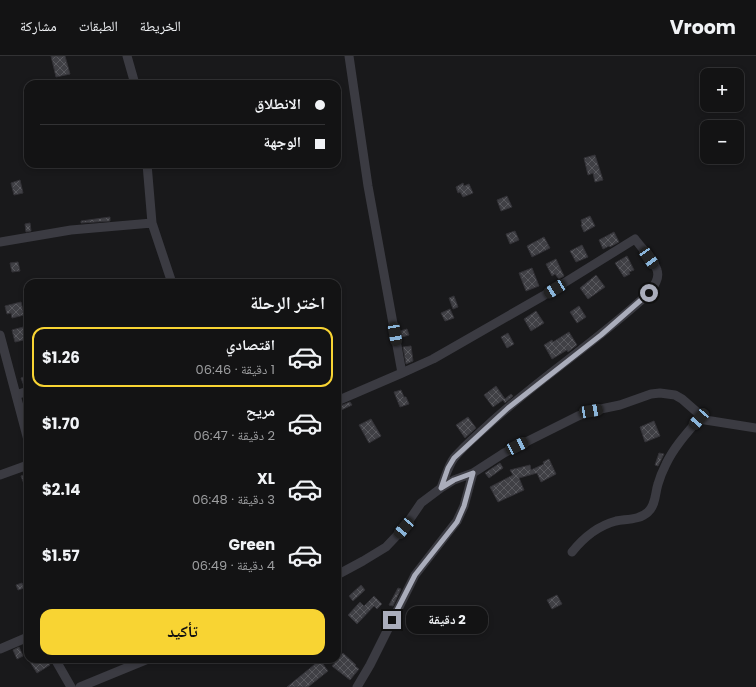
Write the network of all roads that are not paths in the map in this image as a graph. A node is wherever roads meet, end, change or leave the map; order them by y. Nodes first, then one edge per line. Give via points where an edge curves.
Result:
1 (127, 56) edge
2 (349, 56) edge
3 (134, 80) edge
4 (147, 168) edge
5 (152, 223) junction
6 (0, 242) edge
7 (171, 279) edge
8 (0, 335) edge
9 (402, 374) junction
10 (24, 392) edge
11 (16, 395) junction
12 (341, 399) edge
13 (699, 419) junction
14 (24, 425) edge
15 (756, 428) edge
16 (24, 466) edge
17 (473, 473) junction
18 (0, 475) edge
19 (441, 488) junction
20 (572, 552) dead end
21 (341, 573) edge
22 (24, 638) edge
23 (0, 649) edge
24 (57, 663) edge
25 (138, 663) edge
26 (71, 687) edge
27 (80, 687) edge
28 (357, 687) edge

1 - 3 street
2 - 9 street via 368,186
4 - 5 street
5 - 6 street via 71,230
5 - 7 street
8 - 11 street
9 - 12 street
9 - 19 street via 543,296 635,239 657,270 658,278 655,284 632,309 508,408 464,448 451,463
10 - 11 street
11 - 14 street
13 - 15 street
13 - 17 street via 698,413 682,399 674,395 651,394 578,416 504,453
13 - 20 street via 666,463 653,504 647,513 644,516 599,527 580,541
16 - 18 street
17 - 19 street
17 - 28 street via 457,522 415,575
19 - 21 street via 421,503 404,528 386,546
22 - 23 street
24 - 26 street
25 - 27 street

